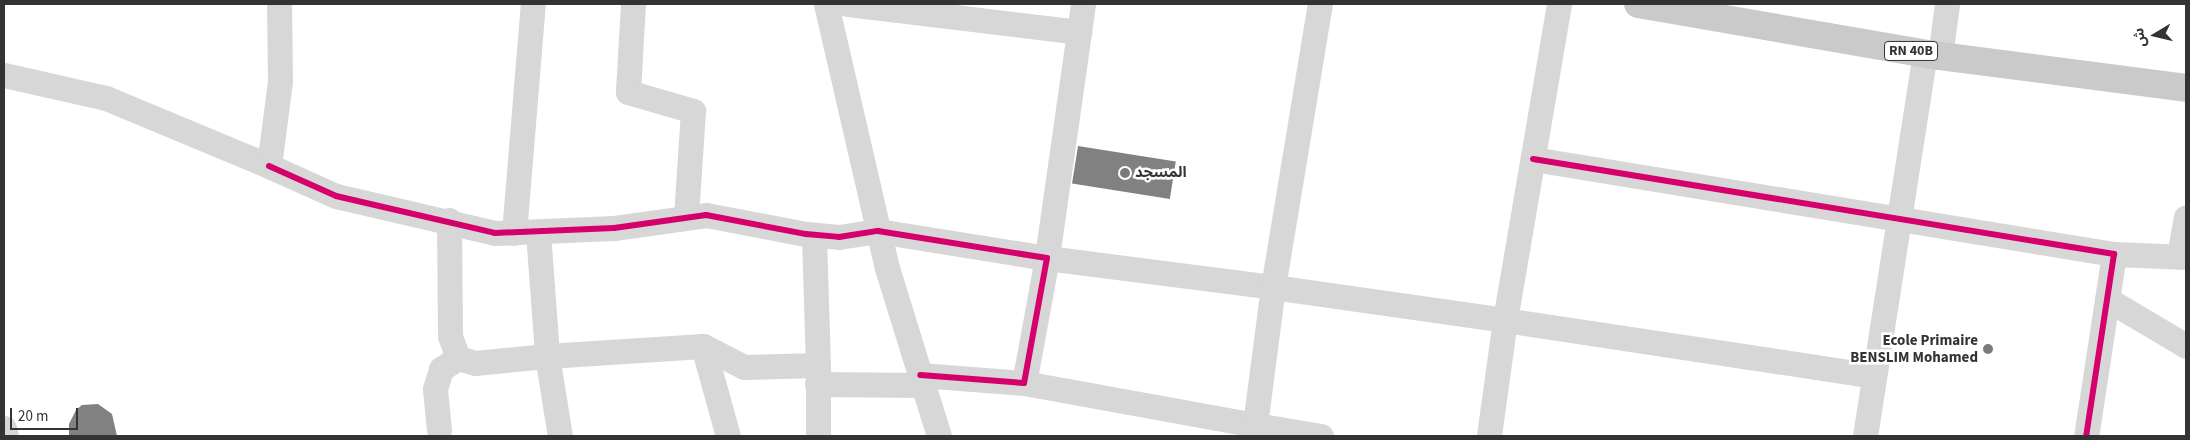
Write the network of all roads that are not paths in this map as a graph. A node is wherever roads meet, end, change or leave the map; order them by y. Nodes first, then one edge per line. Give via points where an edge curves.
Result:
1 (279, 4) edge
2 (533, 4) edge
3 (633, 4) edge
4 (826, 4) edge
5 (848, 4) edge
6 (1083, 4) edge
7 (1320, 4) edge
8 (1559, 4) edge
9 (1638, 4) edge
10 (1947, 4) edge
11 (1079, 32) junction
12 (1933, 54) junction
13 (4, 76) edge
14 (2186, 88) edge
15 (1533, 159) junction
16 (268, 166) junction
17 (686, 217) junction
18 (1899, 217) junction
19 (2186, 218) edge
20 (449, 220) junction
21 (878, 231) junction
22 (538, 232) junction
23 (514, 233) junction
24 (814, 235) junction
25 (2114, 254) junction
26 (2183, 257) edge
27 (1047, 258) junction
28 (1273, 287) junction
29 (2108, 299) junction
30 (1505, 320) junction
31 (703, 346) junction
32 (2186, 346) edge
33 (547, 356) junction
34 (458, 358) junction
35 (818, 375) junction
36 (1874, 376) junction
37 (921, 380) junction
38 (1024, 383) junction
39 (4, 428) edge
40 (440, 430) dead end
41 (1255, 430) edge
42 (6, 436) edge
43 (560, 436) edge
44 (728, 436) edge
45 (818, 436) edge
46 (938, 436) edge
47 (1321, 436) edge
48 (1489, 436) edge
49 (1865, 436) edge
50 (2086, 436) edge

1 - 16 street via 280,81
2 - 23 street
3 - 17 street via 628,92 693,111
4 - 21 street
5 - 11 street
6 - 11 street
7 - 28 street
8 - 15 street
9 - 12 main road, RN 40B
10 - 12 street
11 - 27 street
12 - 14 main road, RN 40B
12 - 18 street
13 - 16 street via 106,98
15 - 18 street
15 - 30 street
16 - 20 street via 336,196
17 - 22 street via 614,228
17 - 24 street via 706,215
18 - 25 street
18 - 36 street
19 - 26 street
20 - 23 street via 495,233
20 - 34 street via 450,336
21 - 24 street via 839,238
21 - 27 street
21 - 37 street
22 - 23 street
22 - 33 street
24 - 35 street
25 - 26 street
25 - 29 street
27 - 28 street
27 - 38 street
28 - 30 street
28 - 41 street
29 - 32 street
29 - 50 street
30 - 36 street
30 - 48 street
31 - 33 street
31 - 35 street via 744,367
31 - 44 street
33 - 34 street via 475,363
33 - 43 street
34 - 40 street via 441,369 435,389
35 - 37 street
35 - 45 street
36 - 49 street
37 - 38 street
37 - 46 street
38 - 41 street
39 - 42 street
41 - 47 street

